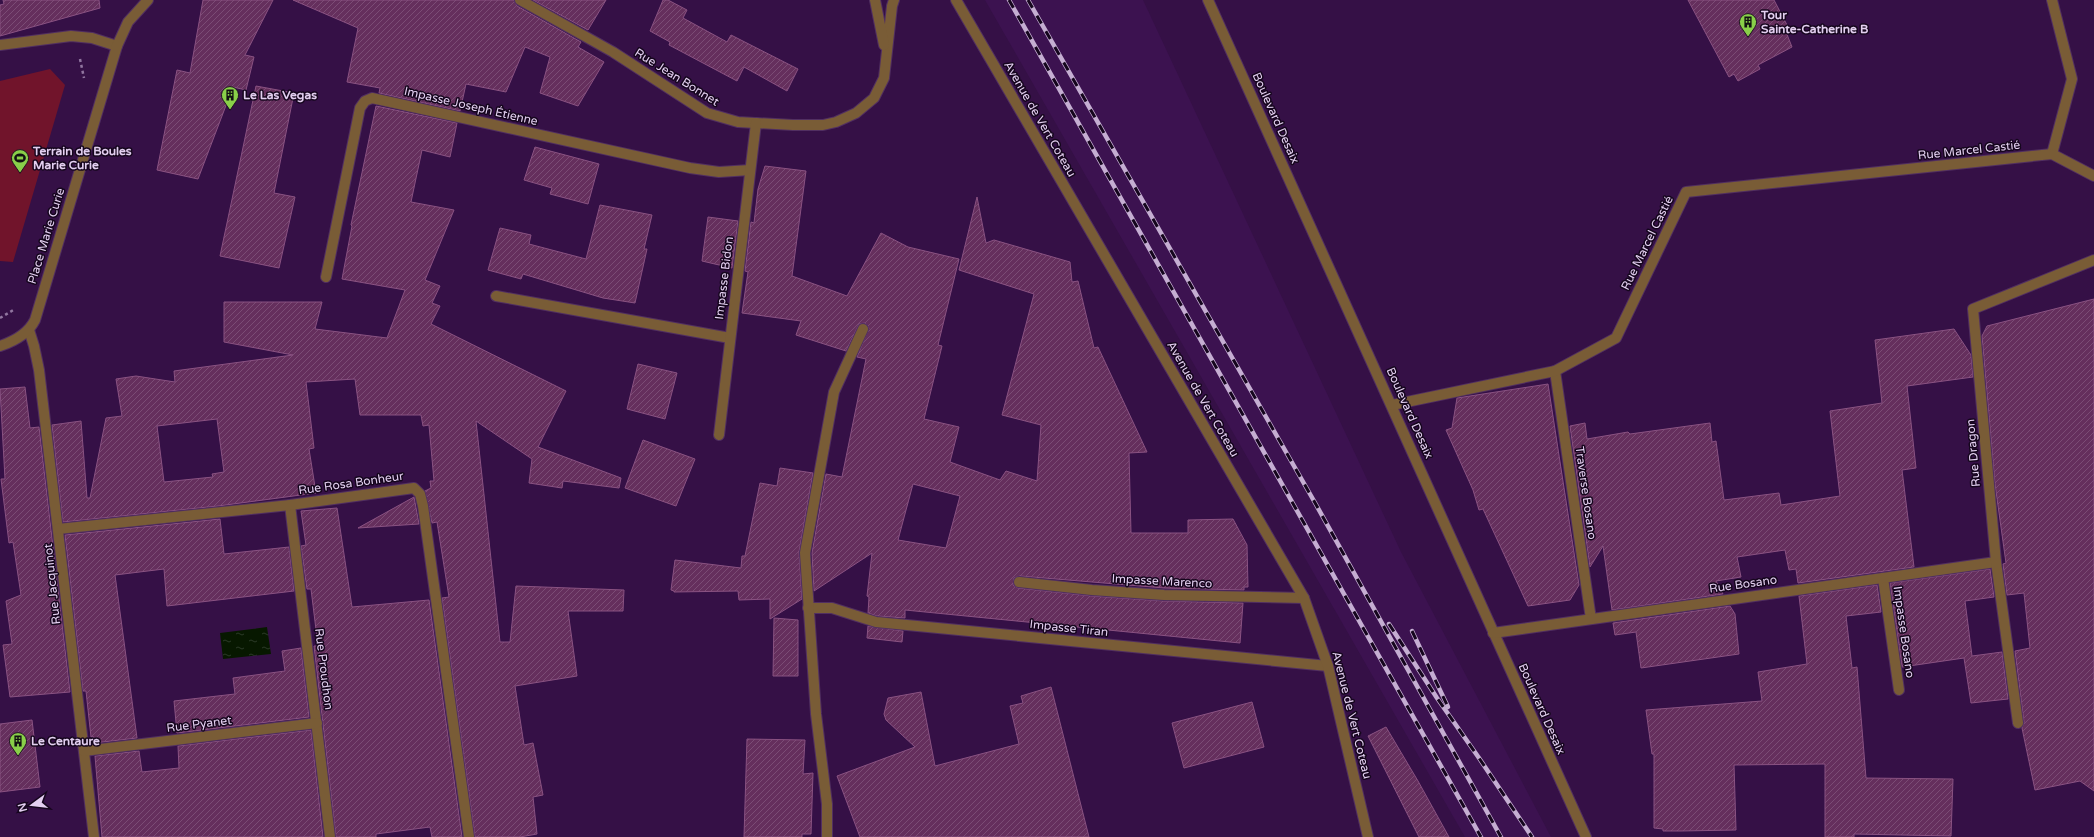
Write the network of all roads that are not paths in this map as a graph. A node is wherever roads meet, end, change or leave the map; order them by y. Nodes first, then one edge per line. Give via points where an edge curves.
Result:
1 (148, 0) edge
2 (520, 0) edge
3 (875, 0) edge
4 (956, 0) edge
5 (1208, 0) edge
6 (2052, 0) edge
7 (892, 2) edge
8 (0, 45) edge
9 (116, 46) junction
10 (886, 53) junction
11 (756, 123) junction
12 (2052, 154) junction
13 (750, 170) junction
14 (2094, 176) edge
15 (2094, 260) edge
16 (326, 278) dead end
17 (496, 296) dead end
18 (863, 329) dead end
19 (29, 330) junction
20 (730, 338) junction
21 (0, 346) edge
22 (1555, 371) junction
23 (1392, 405) junction
24 (719, 435) dead end
25 (290, 505) junction
26 (58, 528) junction
27 (1996, 562) junction
28 (1883, 578) junction
29 (1020, 582) dead end
30 (1304, 598) junction
31 (808, 608) junction
32 (1591, 619) junction
33 (1493, 633) junction
34 (1328, 666) junction
35 (1899, 690) dead end
36 (318, 723) junction
37 (2018, 723) dead end
38 (84, 751) junction
39 (94, 837) edge
40 (330, 837) edge
41 (469, 837) edge
42 (827, 837) edge
43 (1368, 837) edge
44 (1586, 837) edge

1 - 9 street, Place Marie Curie via 128,22
2 - 11 street, Rue Jean Bonnet via 613,52 707,113 727,120
3 - 10 street, Rue Jean Bonnet
4 - 30 street, Avenue de Vert Coteau
5 - 23 street, Boulevard Desaix
6 - 12 street via 2072,80
7 - 10 street, Rue Jean Bonnet
8 - 9 street via 71,36 92,38
9 - 19 street, Place Marie Curie via 35,320
10 - 11 street, Rue Jean Bonnet via 884,78 880,88 874,98 856,113 823,125
11 - 13 street, Impasse Bidon
12 - 14 street
12 - 22 street, Rue Marcel Castié via 1686,192 1616,338
13 - 16 street, Impasse Joseph Étienne via 720,172 690,168 414,106 376,98 368,99 360,108
13 - 20 street, Impasse Bidon
15 - 27 street, Rue Dragon via 1973,309
17 - 20 street
18 - 31 street via 834,392 805,553
19 - 21 street, Place Marie Curie via 12,342
19 - 26 street, Rue Jacquinot via 39,370
20 - 24 street, Impasse Bidon
22 - 23 street, Rue Marcel Castié
22 - 32 street, Traverse Bosano
23 - 33 street, Boulevard Desaix
25 - 26 street, Rue Rosa Bonheur
25 - 36 street, Rue Proudhon
25 - 41 street, Rue Rosa Bonheur via 411,488 420,494
26 - 38 street, Rue Jacquinot
27 - 28 street, Rue Bosano
27 - 37 street, Rue Dragon
28 - 32 street, Rue Bosano
28 - 35 street, Impasse Bosano
29 - 30 street, Impasse Marenco via 1164,595
30 - 34 street, Avenue de Vert Coteau
31 - 34 street, Impasse Tiran via 832,608 876,622
31 - 42 street via 816,714 827,804
32 - 33 street, Rue Bosano
33 - 44 street, Boulevard Desaix
34 - 43 street, Avenue de Vert Coteau
36 - 38 street, Rue Pyanet
36 - 40 street, Rue Proudhon
38 - 39 street, Rue Jacquinot

